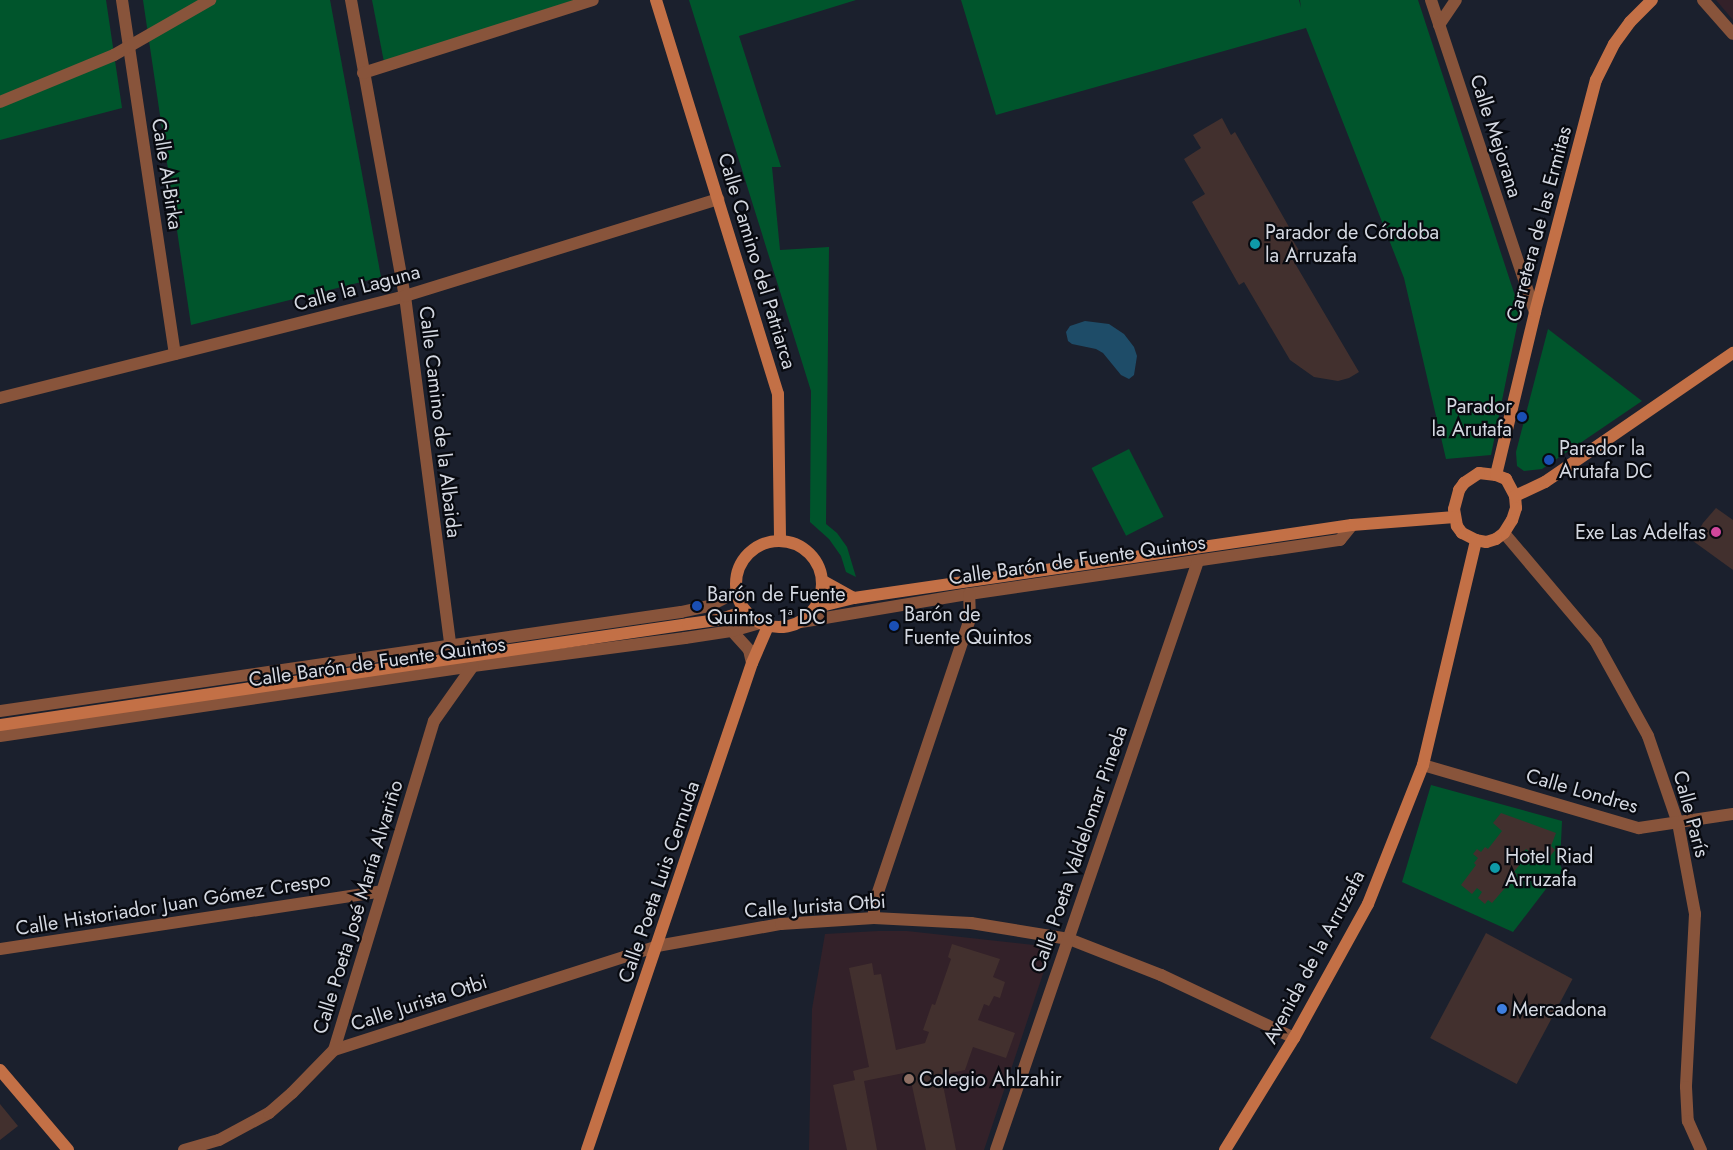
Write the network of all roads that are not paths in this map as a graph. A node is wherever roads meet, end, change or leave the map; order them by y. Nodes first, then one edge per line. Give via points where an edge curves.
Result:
1 (122, 0) edge
2 (210, 0) edge
3 (351, 0) edge
4 (592, 0) edge
5 (656, 0) edge
6 (1431, 0) edge
7 (1456, 0) edge
8 (1652, 0) edge
9 (1703, 0) edge
10 (1439, 25) junction
11 (1733, 34) edge
12 (129, 46) junction
13 (364, 73) junction
14 (0, 102) edge
15 (718, 200) junction
16 (405, 296) junction
17 (1535, 312) junction
18 (1733, 353) edge
19 (175, 354) junction
20 (0, 398) edge
21 (1496, 474) junction
22 (1515, 496) junction
23 (1455, 517) junction
24 (1352, 525) junction
25 (1504, 533) junction
26 (780, 540) junction
27 (1476, 540) junction
28 (1198, 561) junction
29 (823, 581) junction
30 (736, 592) junction
31 (969, 594) junction
32 (854, 598) junction
33 (816, 607) junction
34 (746, 611) junction
35 (801, 622) junction
36 (764, 625) junction
37 (732, 631) junction
38 (450, 644) junction
39 (752, 663) junction
40 (473, 666) junction
41 (0, 710) edge
42 (0, 725) edge
43 (0, 736) edge
44 (1423, 765) junction
45 (1733, 814) edge
46 (1678, 823) junction
47 (382, 892) junction
48 (874, 918) junction
49 (1069, 938) junction
50 (657, 946) junction
51 (0, 949) edge
52 (1294, 1038) junction
53 (334, 1050) junction
54 (0, 1070) edge
55 (68, 1150) edge
56 (184, 1150) edge
57 (587, 1150) edge
58 (996, 1150) edge
59 (1225, 1150) edge
60 (1701, 1150) edge

1 - 12 street, Calle Al-Birka
2 - 12 street
3 - 13 street, Calle Camino de la Albaida
4 - 13 street
5 - 15 street, Calle Camino del Patriarca
6 - 10 street, Calle Mejorana
7 - 10 street
8 - 17 street, Carretera de las Ermitas via 1614,44 1596,80
9 - 11 street
10 - 17 street, Calle Mejorana
12 - 14 street
12 - 19 street, Calle Al-Birka
13 - 16 street, Calle Camino de la Albaida
15 - 16 street, Calle la Laguna
15 - 26 street, Calle Camino del Patriarca via 778,394
16 - 19 street, Calle la Laguna
16 - 38 street, Calle Camino de la Albaida
17 - 21 street, Carretera de las Ermitas
18 - 22 street via 1545,482
19 - 20 street, Calle la Laguna
21 - 22 street via 1506,479
21 - 23 street via 1479,473 1464,482 1456,498
22 - 25 street via 1516,508
23 - 24 street, Calle Barón de Fuente Quintos
23 - 27 street via 1462,533
24 - 28 street, Calle Barón de Fuente Quintos via 1340,540
24 - 32 street, Calle Barón de Fuente Quintos
25 - 27 street via 1486,542
25 - 46 street, Calle París via 1596,642 1648,736
26 - 29 street via 800,546 812,555
26 - 30 street via 760,545 748,553 740,564
27 - 44 street, Avenida de la Arruzafa
28 - 31 street, Calle Barón de Fuente Quintos
28 - 49 street, Calle Poeta Valdelomar Pineda
29 - 32 street
29 - 33 street
30 - 34 street
30 - 38 street, Calle Barón de Fuente Quintos via 708,606 681,612
31 - 35 street, Calle Barón de Fuente Quintos
31 - 48 street via 970,618 874,904
32 - 33 street, Calle Barón de Fuente Quintos
33 - 35 street
34 - 36 street
34 - 42 street, Calle Barón de Fuente Quintos via 718,620
35 - 36 street via 791,626
36 - 37 street, Calle Barón de Fuente Quintos
36 - 39 street, Calle Poeta Luis Cernuda
37 - 39 street via 749,650
37 - 40 street, Calle Barón de Fuente Quintos
38 - 41 street, Calle Barón de Fuente Quintos
39 - 50 street, Calle Poeta Luis Cernuda
40 - 43 street, Calle Barón de Fuente Quintos
40 - 47 street, Calle Poeta José María Alvariño via 434,721
44 - 46 street, Calle Londres via 1639,828
44 - 52 street, Avenida de la Arruzafa via 1368,904
45 - 46 street, Calle Londres
46 - 60 street, Calle París via 1695,914 1686,1087 1688,1121
47 - 51 street, Calle Historiador Juan Gómez Crespo
47 - 53 street, Calle Poeta José María Alvariño
48 - 49 street, Calle Jurista Otbi via 971,923
48 - 50 street, Calle Jurista Otbi via 781,924
49 - 52 street, Calle Jurista Otbi via 1161,974
49 - 58 street, Calle Poeta Valdelomar Pineda
50 - 53 street, Calle Jurista Otbi
50 - 57 street, Calle Poeta Luis Cernuda
52 - 59 street, Avenida de la Arruzafa
53 - 56 street, Calle Poeta José María Alvariño via 269,1113 219,1140
54 - 55 street

